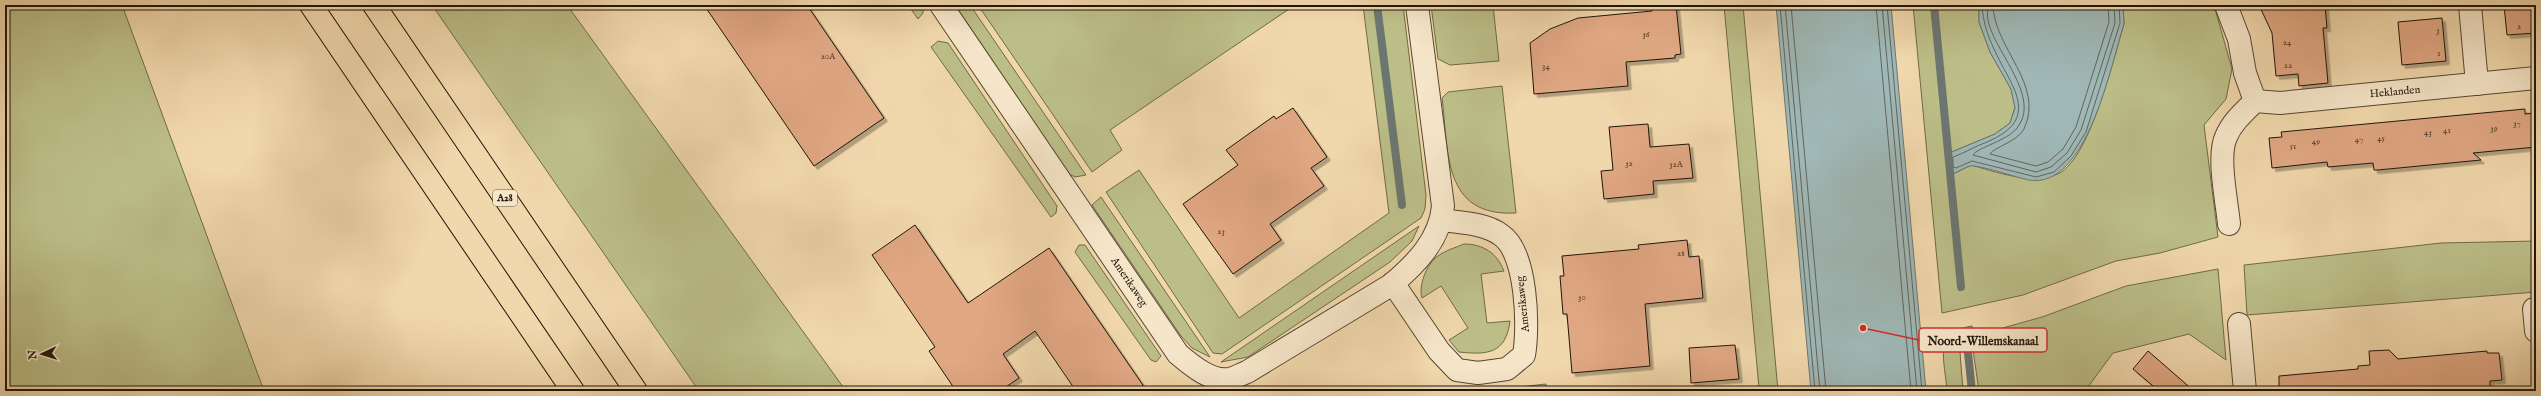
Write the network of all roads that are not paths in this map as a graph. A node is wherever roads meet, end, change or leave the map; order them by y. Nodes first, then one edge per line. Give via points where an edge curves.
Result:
1 (311, 5) edge
2 (374, 5) edge
3 (940, 5) edge
4 (1417, 5) edge
5 (2226, 5) edge
6 (2470, 5) edge
7 (2536, 78) edge
8 (2477, 84) junction
9 (2255, 101) junction
10 (1442, 220) junction
11 (2229, 224) dead end
12 (1393, 283) junction
13 (2534, 309) dead end
14 (2239, 324) dead end
15 (2536, 331) edge
16 (574, 391) edge
17 (636, 391) edge
18 (2245, 391) edge

1 - 16 highway
2 - 17 highway, A28
3 - 12 street, Amerikaweg via 1178,354 1194,367 1210,375 1228,379 1247,372
4 - 10 street, Amerikaweg via 1443,206
5 - 9 street via 2240,39 2245,73
6 - 8 street
7 - 8 street, Heklanden
8 - 9 street, Heklanden via 2280,102
9 - 11 street via 2236,120 2225,138 2223,157
10 - 12 street, Amerikaweg via 1428,247
10 - 12 street, Amerikaweg via 1488,228 1502,235 1511,245 1519,263 1524,298 1527,339 1524,355 1507,369 1478,373 1457,370 1440,351
13 - 15 street
14 - 18 street

